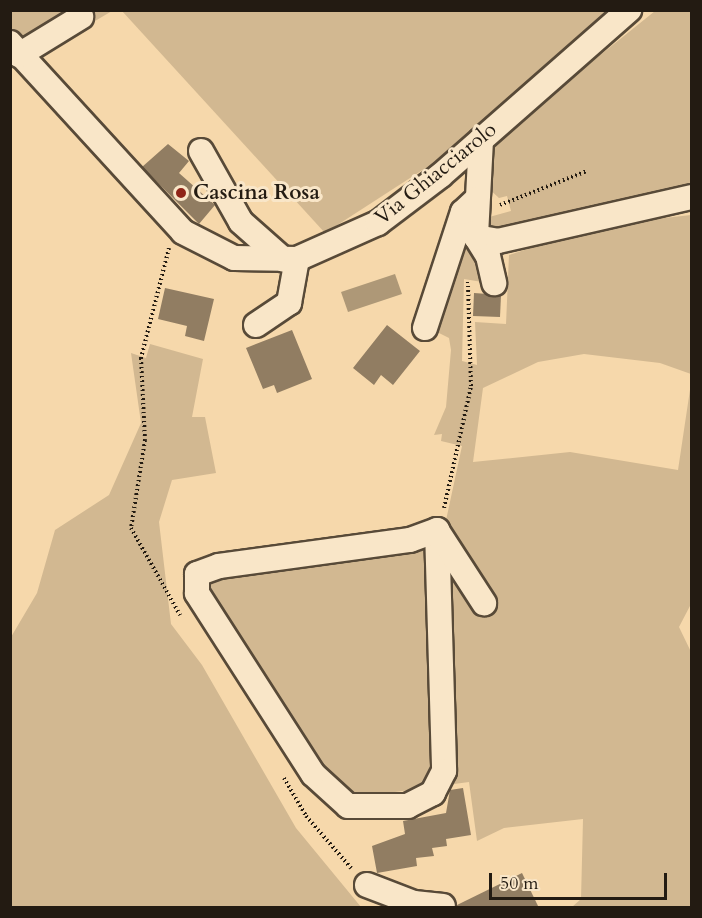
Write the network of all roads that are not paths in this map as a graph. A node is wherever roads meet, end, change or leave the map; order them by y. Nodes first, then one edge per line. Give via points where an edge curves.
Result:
1 (629, 10) edge
2 (81, 17) dead end
3 (14, 49) edge
4 (481, 140) junction
5 (201, 151) dead end
6 (692, 197) edge
7 (477, 199) junction
8 (476, 237) junction
9 (291, 260) junction
10 (494, 283) dead end
11 (256, 325) dead end
12 (425, 328) dead end
13 (437, 530) junction
14 (484, 603) dead end
15 (367, 885) dead end
16 (443, 906) edge

1 - 4 street, Via Ghiacciarolo
2 - 3 street
3 - 9 street, Via Ghiacciarolo via 183,232 234,258
4 - 7 street
4 - 9 street, Via Ghiacciarolo via 378,223
5 - 9 street via 241,222
6 - 8 street via 498,242
7 - 8 street
7 - 12 street via 463,212
8 - 10 street via 488,256
9 - 11 street via 289,303
13 - 13 street via 410,540 219,566 197,574 197,593 313,774 348,806 408,806 433,794 444,771
13 - 14 street
15 - 16 street via 414,903

